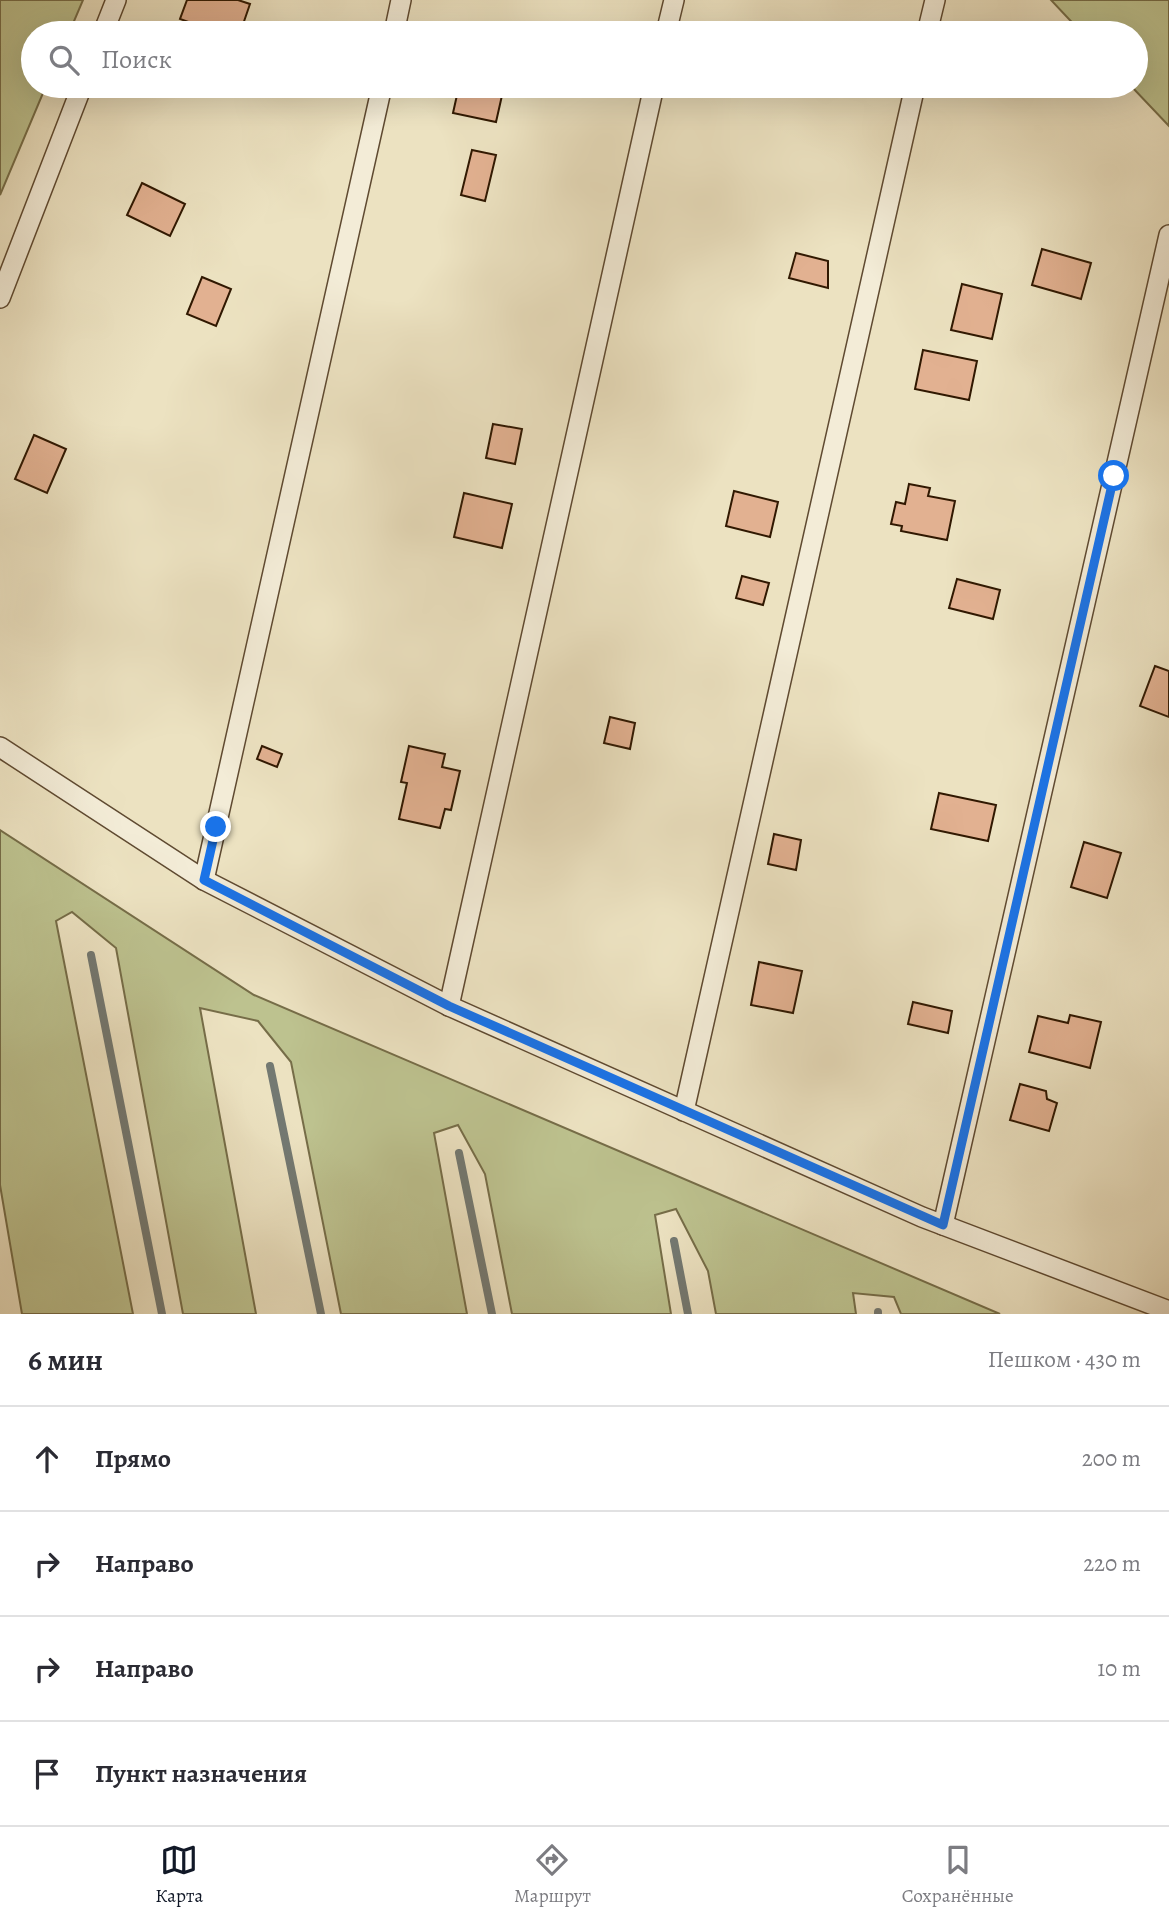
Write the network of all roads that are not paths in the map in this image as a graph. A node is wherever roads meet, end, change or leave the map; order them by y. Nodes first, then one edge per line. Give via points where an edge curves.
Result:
1 (116, 0) edge
2 (401, 0) edge
3 (674, 0) edge
4 (935, 0) edge
5 (108, 21) edge
6 (397, 21) edge
7 (669, 21) edge
8 (930, 21) edge
9 (77, 98) edge
10 (379, 98) edge
11 (651, 98) edge
12 (912, 98) edge
13 (1169, 236) edge
14 (0, 298) edge
15 (0, 747) edge
16 (204, 880) junction
17 (449, 1006) junction
18 (684, 1111) junction
19 (943, 1225) junction
20 (1169, 1311) edge

1 - 5 street
2 - 6 street
3 - 7 street
4 - 8 street
9 - 14 street
10 - 16 street
11 - 17 street
12 - 18 street
13 - 19 street
15 - 16 street
16 - 17 street
17 - 18 street
18 - 19 street
19 - 20 street

